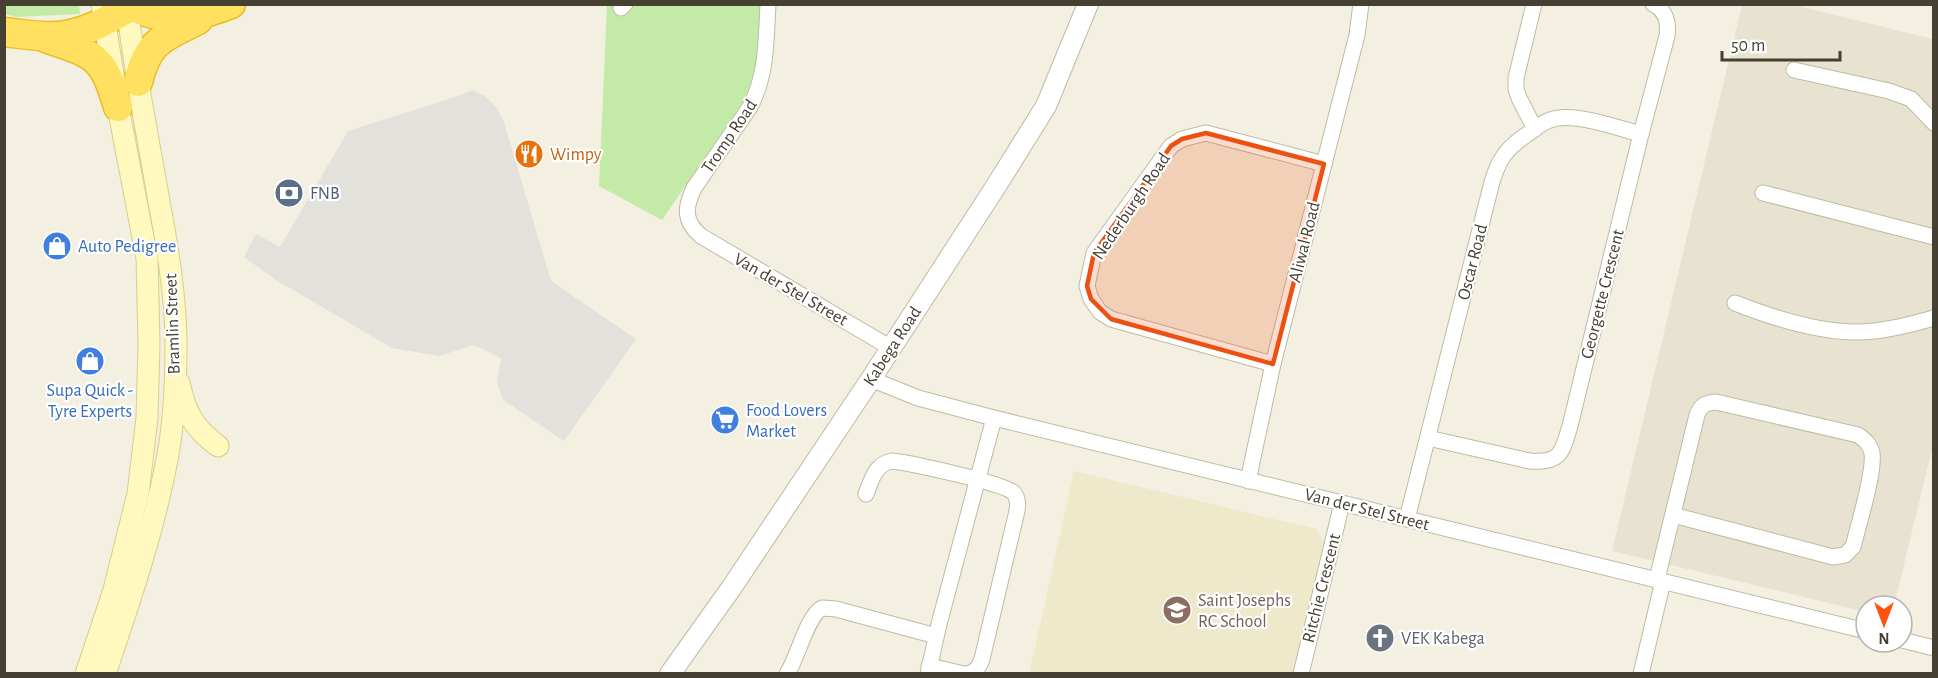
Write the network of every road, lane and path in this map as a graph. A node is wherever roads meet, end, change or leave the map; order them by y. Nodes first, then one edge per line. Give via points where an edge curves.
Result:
1 (768, 4) edge
2 (1088, 4) edge
3 (1361, 4) edge
4 (1534, 4) edge
5 (1653, 4) edge
6 (119, 8) edge
7 (222, 8) edge
8 (4, 32) edge
9 (38, 36) junction
10 (1794, 70) dead end
11 (138, 82) junction
12 (118, 107) junction
13 (1934, 123) edge
14 (1535, 129) junction
15 (1641, 134) junction
16 (1324, 164) junction
17 (1763, 193) dead end
18 (692, 229) joint
19 (1934, 237) edge
20 (1735, 303) dead end
21 (1934, 318) edge
22 (891, 348) junction
23 (1273, 364) junction
24 (175, 368) junction
25 (871, 379) junction
26 (994, 418) junction
27 (1428, 438) junction
28 (218, 446) dead end
29 (978, 480) junction
30 (1248, 481) junction
31 (866, 494) dead end
32 (1342, 503) junction
33 (1673, 515) junction
34 (1407, 519) junction
35 (1660, 580) junction
36 (1854, 628) edge
37 (936, 636) junction
38 (1914, 643) edge
39 (1934, 648) edge
40 (929, 670) edge
41 (86, 674) edge
42 (105, 674) edge
43 (670, 674) edge
44 (787, 674) edge
45 (966, 674) edge
46 (1301, 674) edge
47 (1641, 674) edge

1 - 18 street, Tromp Road via 765,63 757,94 694,188 687,211
2 - 22 street, Kabega Road via 1046,106
3 - 16 street, Aliwal Road
4 - 14 street via 1516,89
5 - 15 street, Georgette Crescent via 1665,14 1668,28
6 - 7 highway via 171,17
6 - 9 highway via 91,28 64,36
6 - 11 main road, Bramlin Street
6 - 12 main road, Bramlin Street
7 - 11 highway via 161,39 147,56
8 - 9 highway
9 - 12 highway via 89,53 110,79
10 - 13 street via 1890,91 1911,99
11 - 24 main road, Bramlin Street via 169,258
12 - 41 main road, Bramlin Street via 147,258 147,418 130,532
14 - 15 street, Oscar Road via 1560,117
14 - 27 street, Oscar Road via 1513,145 1494,173
15 - 27 street, Georgette Crescent via 1560,454 1553,460 1530,461
16 - 23 street, Aliwal Road
16 - 23 street, Nederburgh Road via 1206,133 1182,139 1171,146 1094,253 1087,286 1100,312 1111,319
17 - 19 street
18 - 22 street, Van der Stel Street
20 - 21 street via 1804,325 1856,332
22 - 25 street, Kabega Road
23 - 30 street, Aliwal Road
24 - 28 main road via 193,421
24 - 42 main road, Bramlin Street via 160,492
25 - 26 street, Van der Stel Street via 918,399
25 - 43 street, Kabega Road
26 - 29 street
26 - 30 street, Van der Stel Street
27 - 34 street, Oscar Road
29 - 31 street via 892,461 876,469
29 - 37 street
29 - 45 street via 1009,490 1018,503 982,659 975,671
30 - 32 street, Van der Stel Street
32 - 34 street, Van der Stel Street
32 - 46 street, Ritchie Crescent
33 - 33 street via 1696,415 1707,403 1858,435 1868,442 1872,453 1853,547 1845,555 1833,556
33 - 35 street
34 - 35 street, Van der Stel Street
35 - 36 street, Van der Stel Street
35 - 47 street
37 - 40 street
37 - 44 street via 822,608 813,615
38 - 39 street
40 - 45 street

